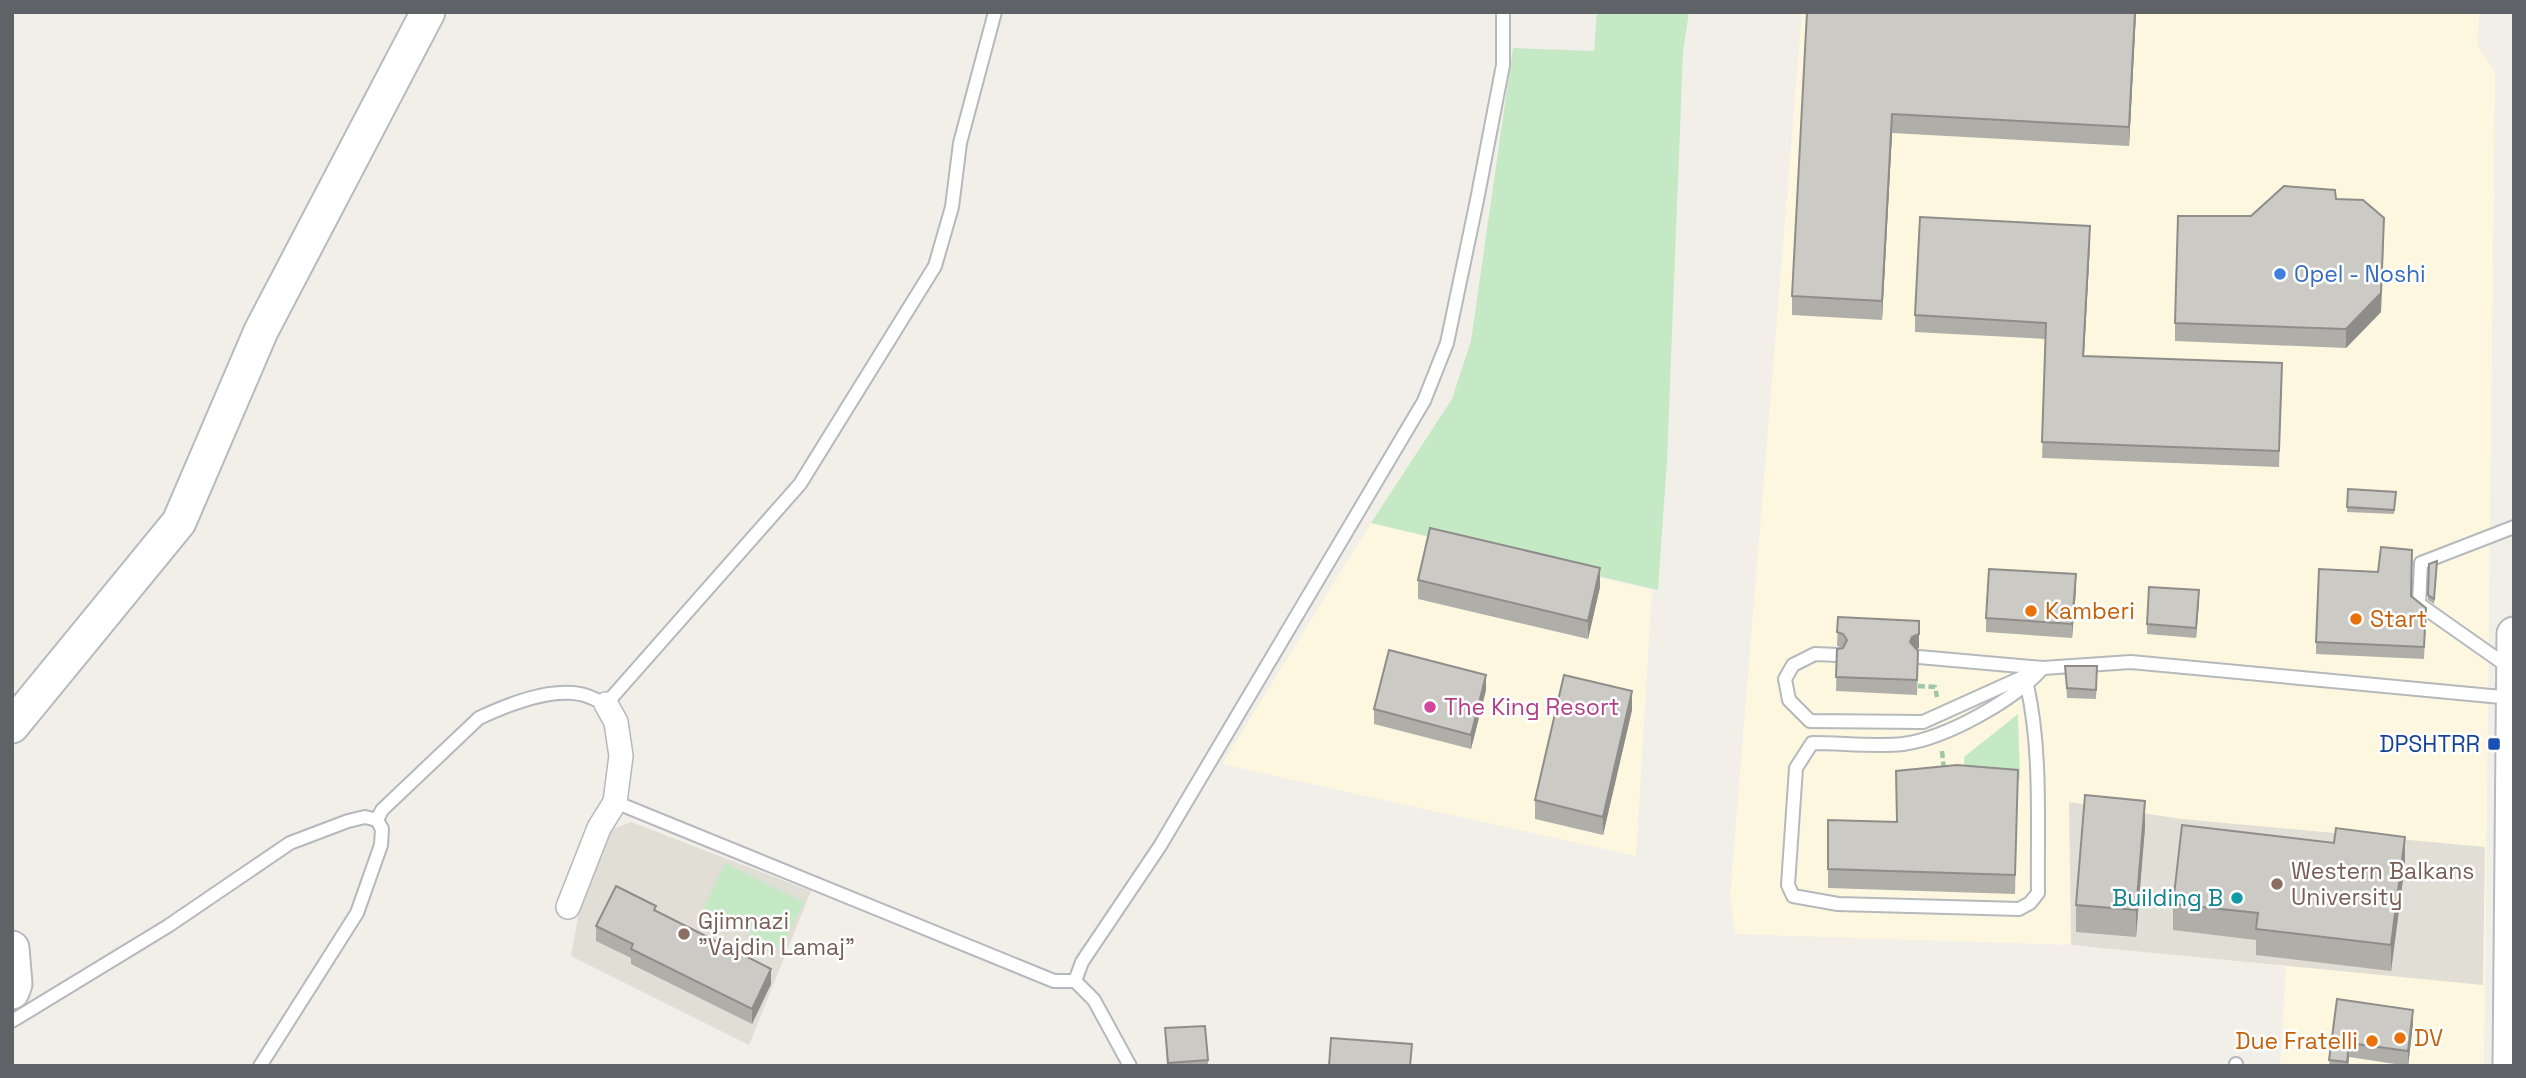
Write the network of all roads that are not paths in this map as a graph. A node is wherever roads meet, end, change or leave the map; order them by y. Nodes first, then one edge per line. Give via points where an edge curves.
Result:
1 (428, 12) edge
2 (995, 12) edge
3 (1503, 12) edge
4 (2514, 527) edge
5 (2514, 634) edge
6 (1838, 655) edge
7 (1919, 657) edge
8 (2043, 668) junction
9 (2513, 684) edge
10 (2027, 685) junction
11 (606, 704) junction
12 (12, 726) edge
13 (615, 802) junction
14 (377, 820) junction
15 (568, 907) dead end
16 (12, 948) edge
17 (1074, 981) junction
18 (12, 992) edge
19 (12, 1021) edge
20 (260, 1066) edge
21 (1130, 1066) edge
22 (2510, 1066) edge

1 - 12 street via 267,319 179,522
2 - 11 lane via 960,144 952,207 935,266 800,484
3 - 17 lane via 1503,65 1475,213 1447,343 1424,401 1160,846
4 - 9 lane via 2421,563 2419,604
5 - 9 street
6 - 8 lane via 1815,654 1793,665 1786,679 1788,701 1810,721 1923,722
7 - 8 lane
8 - 9 lane via 2131,662
8 - 10 lane
9 - 22 street
10 - 10 lane via 2035,720 2038,893 2031,903 2019,909 1838,904 1793,896 1788,885 1796,768 1812,743 1904,744 1950,730
11 - 13 street via 616,722 621,756
11 - 14 lane via 580,694 553,695 525,700 479,719 382,810
13 - 15 street via 599,828
13 - 17 lane via 1054,981
14 - 19 lane via 348,821 290,843 168,926
14 - 20 lane via 381,845 357,913
16 - 18 street
17 - 21 lane via 1094,1000

